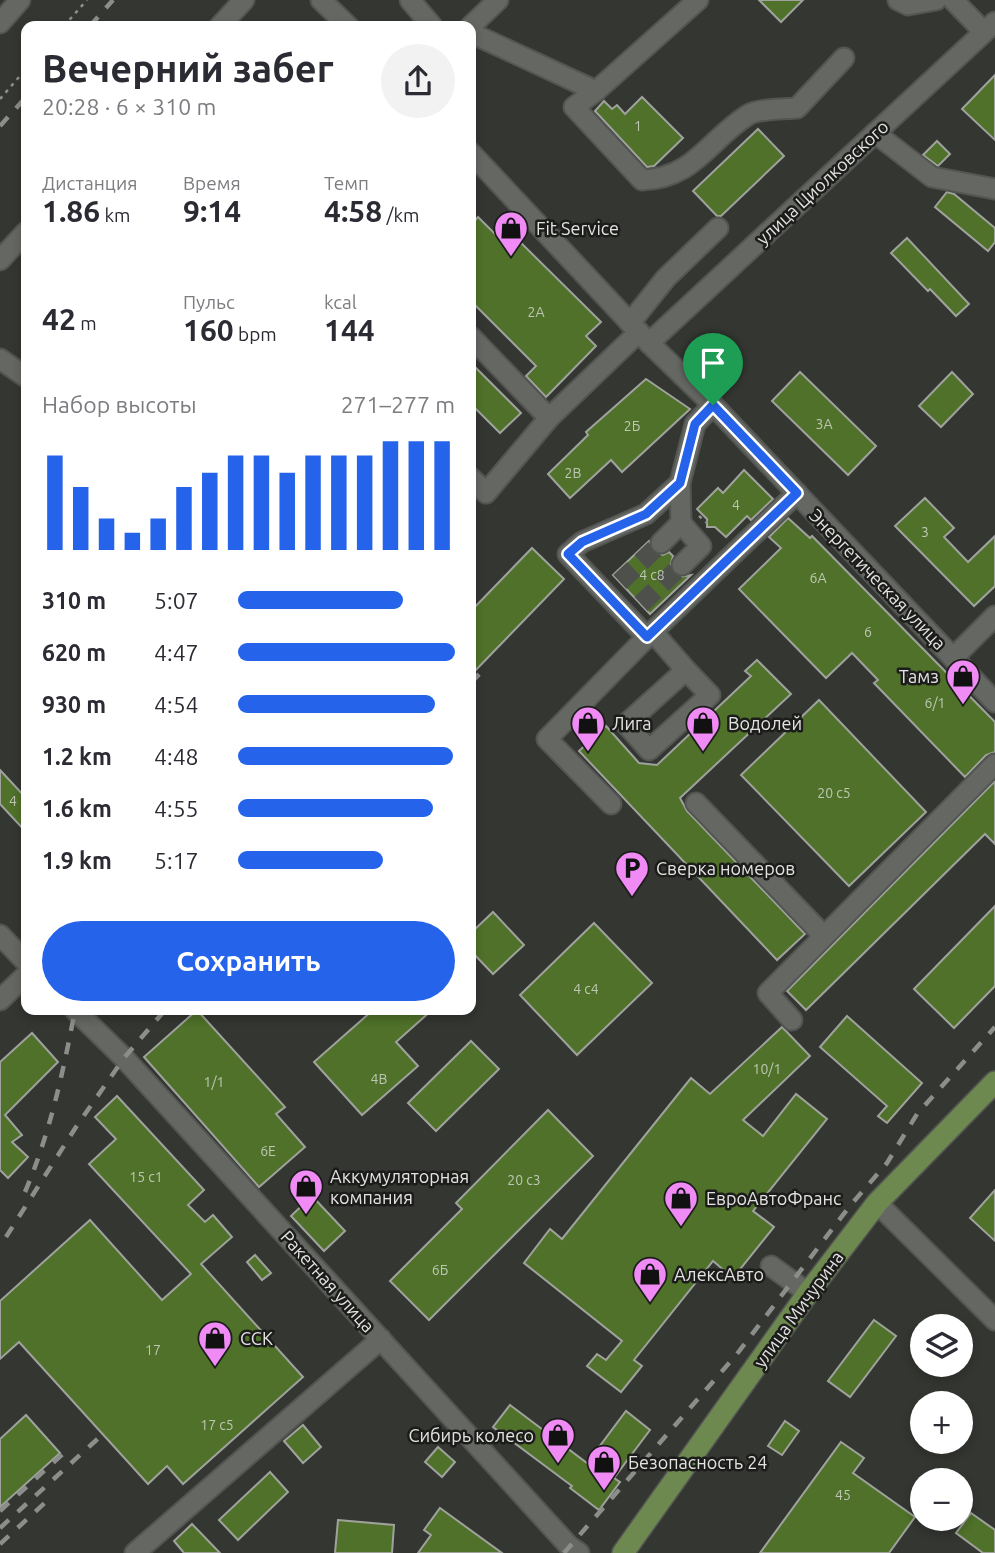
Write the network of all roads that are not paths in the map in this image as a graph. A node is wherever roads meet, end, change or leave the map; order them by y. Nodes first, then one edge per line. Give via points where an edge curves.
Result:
1 (20, 0) edge
2 (244, 0) edge
3 (410, 0) edge
4 (498, 0) edge
5 (698, 0) edge
6 (898, 0) edge
7 (936, 0) edge
8 (953, 0) edge
9 (325, 4) edge
10 (225, 21) edge
11 (343, 21) edge
12 (428, 21) edge
13 (476, 21) edge
14 (0, 23) edge
15 (989, 27) edge
16 (476, 35) edge
17 (844, 58) dead end
18 (596, 91) junction
19 (875, 133) junction
20 (476, 158) edge
21 (995, 190) edge
22 (718, 229) dead end
23 (21, 237) edge
24 (0, 260) edge
25 (639, 332) junction
26 (476, 342) edge
27 (0, 359) edge
28 (21, 374) edge
29 (713, 405) junction
30 (549, 418) junction
31 (476, 483) edge
32 (680, 483) junction
33 (797, 493) junction
34 (681, 523) junction
35 (661, 543) tunnel mouth
36 (682, 565) tunnel mouth
37 (995, 616) edge
38 (650, 634) junction
39 (953, 657) junction
40 (686, 670) dead end
41 (995, 702) edge
42 (995, 764) edge
43 (696, 803) dead end
44 (611, 804) dead end
45 (0, 935) edge
46 (824, 936) junction
47 (21, 957) edge
48 (21, 980) edge
49 (0, 1000) edge
50 (86, 1015) edge
51 (792, 1020) dead end
52 (995, 1082) edge
53 (877, 1203) junction
54 (771, 1265) dead end
55 (808, 1293) junction
56 (995, 1320) edge
57 (381, 1339) junction
58 (135, 1553) edge
59 (579, 1553) edge
60 (623, 1553) edge

1 - 14 street
2 - 10 street
3 - 12 street
4 - 13 street
5 - 18 street
6 - 7 street via 908,5
8 - 15 street
9 - 11 street
15 - 19 street, улица Циолковского
16 - 18 street
17 - 18 street via 797,108 750,113 681,172 662,179 642,180 574,107
19 - 21 street via 932,177
19 - 25 street, улица Циолковского
20 - 25 street, Энергетическая улица
22 - 25 street via 666,278
23 - 24 street
25 - 29 street, Энергетическая улица
25 - 30 street
26 - 30 street
27 - 28 street
29 - 32 street via 695,424
29 - 33 street, Энергетическая улица
30 - 31 street via 486,493
32 - 34 street
32 - 38 street via 646,514 582,542 568,554 613,588
33 - 38 street
33 - 39 street, Энергетическая улица
34 - 35 street
34 - 36 street via 701,545
37 - 39 street
38 - 40 street
38 - 44 street via 547,739
39 - 41 street, Энергетическая улица
42 - 46 street
43 - 46 street
45 - 47 street
46 - 51 street via 768,993
48 - 49 street
50 - 57 street, Ракетная улица
52 - 53 main road, улица Мичурина
53 - 55 main road, улица Мичурина
53 - 56 street
54 - 55 street
55 - 60 main road, улица Мичурина
57 - 58 street
57 - 59 street, Ракетная улица

